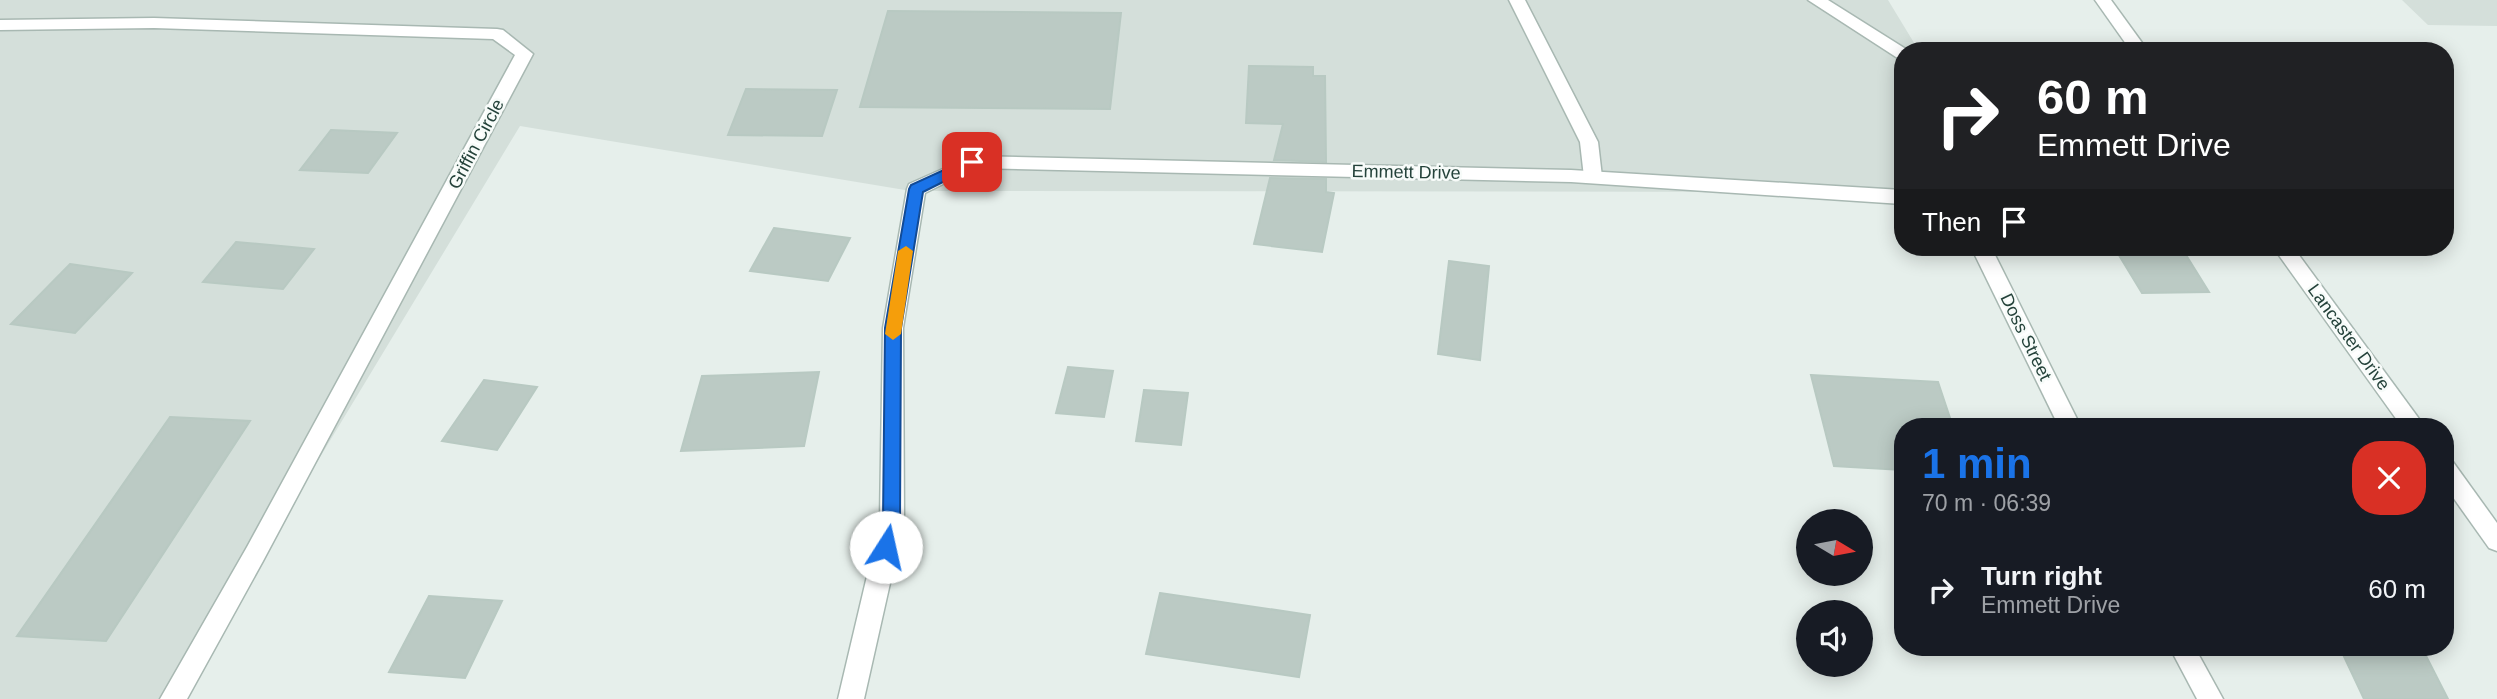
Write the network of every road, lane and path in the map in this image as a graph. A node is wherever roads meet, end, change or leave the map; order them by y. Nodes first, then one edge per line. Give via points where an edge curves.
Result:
1 (1517, 0) edge
2 (1816, 0) edge
3 (2103, 0) edge
4 (0, 25) edge
5 (2133, 42) edge
6 (1894, 48) edge
7 (1593, 177) junction
8 (1894, 196) edge
9 (1986, 256) edge
10 (2290, 256) edge
11 (2066, 418) edge
12 (2407, 418) edge
13 (2454, 481) edge
14 (2497, 541) edge
15 (2186, 656) edge
16 (173, 699) edge
17 (851, 699) edge
18 (2210, 699) edge

1 - 7 street via 1589,142
2 - 6 street
3 - 5 street
4 - 16 street, Griffin Circle via 155,23 497,34 524,54
7 - 8 street, Emmett Drive
7 - 17 street, Emmett Drive via 972,162 916,189 893,328 892,521
9 - 11 street, Doss Street
10 - 12 street, Lancaster Drive
13 - 14 street
15 - 18 street

